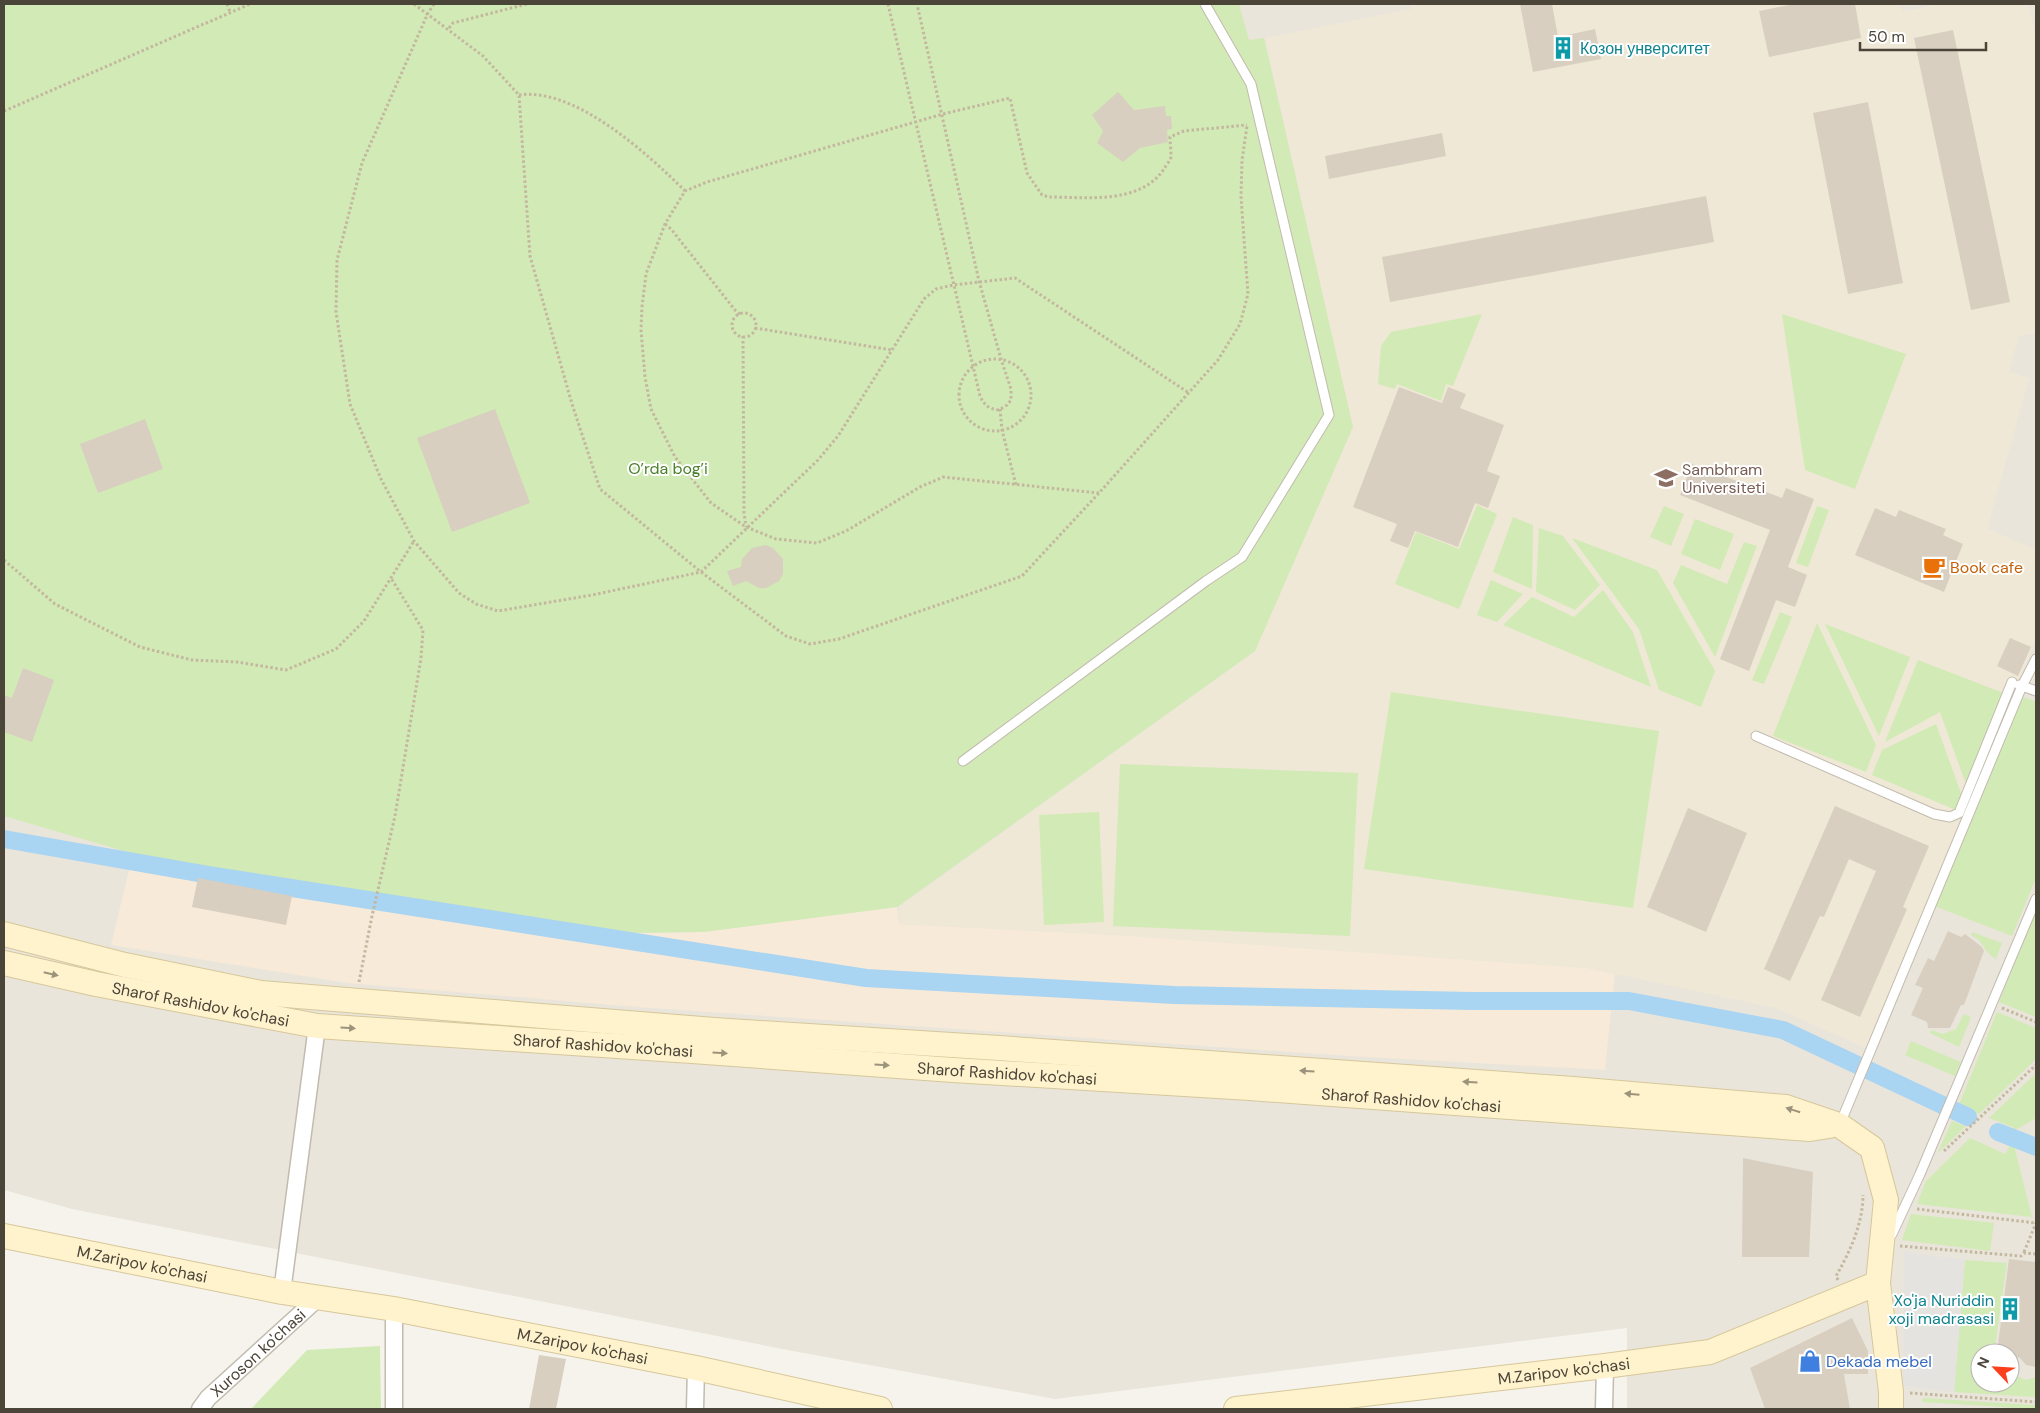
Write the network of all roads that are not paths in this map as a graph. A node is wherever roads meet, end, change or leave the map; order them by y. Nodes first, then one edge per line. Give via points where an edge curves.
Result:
1 (1205, 4) edge
2 (2036, 659) edge
3 (2018, 684) junction
4 (2036, 691) edge
5 (1756, 736) dead end
6 (963, 762) dead end
7 (2036, 899) edge
8 (4, 934) edge
9 (4, 963) edge
10 (321, 998) junction
11 (317, 1026) junction
12 (1839, 1125) junction
13 (4, 1236) edge
14 (1878, 1283) junction
15 (282, 1292) junction
16 (318, 1298) junction
17 (394, 1309) junction
18 (1605, 1366) junction
19 (696, 1368) junction
20 (1891, 1401) edge
21 (1305, 1405) edge
22 (200, 1409) edge
23 (394, 1409) edge
24 (695, 1409) edge
25 (880, 1409) edge
26 (1236, 1409) edge
27 (1604, 1409) edge

1 - 6 lane via 1251,84 1329,415 1242,557
2 - 3 lane
3 - 4 lane
3 - 5 lane via 1959,813 1950,817 1934,814
3 - 12 lane
7 - 14 lane via 1934,1142 1894,1228
8 - 10 street via 125,965 261,993
9 -> 11 street, Sharof Rashidov ko'chasi
10 - 11 street
12 -> 10 street via 1786,1107 1574,1089 714,1030
11 -> 12 street, Sharof Rashidov ko'chasi via 1810,1129
11 - 15 street
12 - 14 street via 1872,1148 1886,1200
13 - 15 street, M.Zaripov ko'chasi
14 - 18 street, M.Zaripov ko'chasi via 1710,1352
14 - 20 street
15 - 16 street, M.Zaripov ko'chasi
16 - 17 street, M.Zaripov ko'chasi
16 - 22 street, Xuroson ko'chasi via 208,1398
17 - 19 street, M.Zaripov ko'chasi
17 - 23 street
18 - 21 street, M.Zaripov ko'chasi
18 - 27 street
19 - 24 street
19 - 25 street, M.Zaripov ko'chasi
21 - 26 street, M.Zaripov ko'chasi

